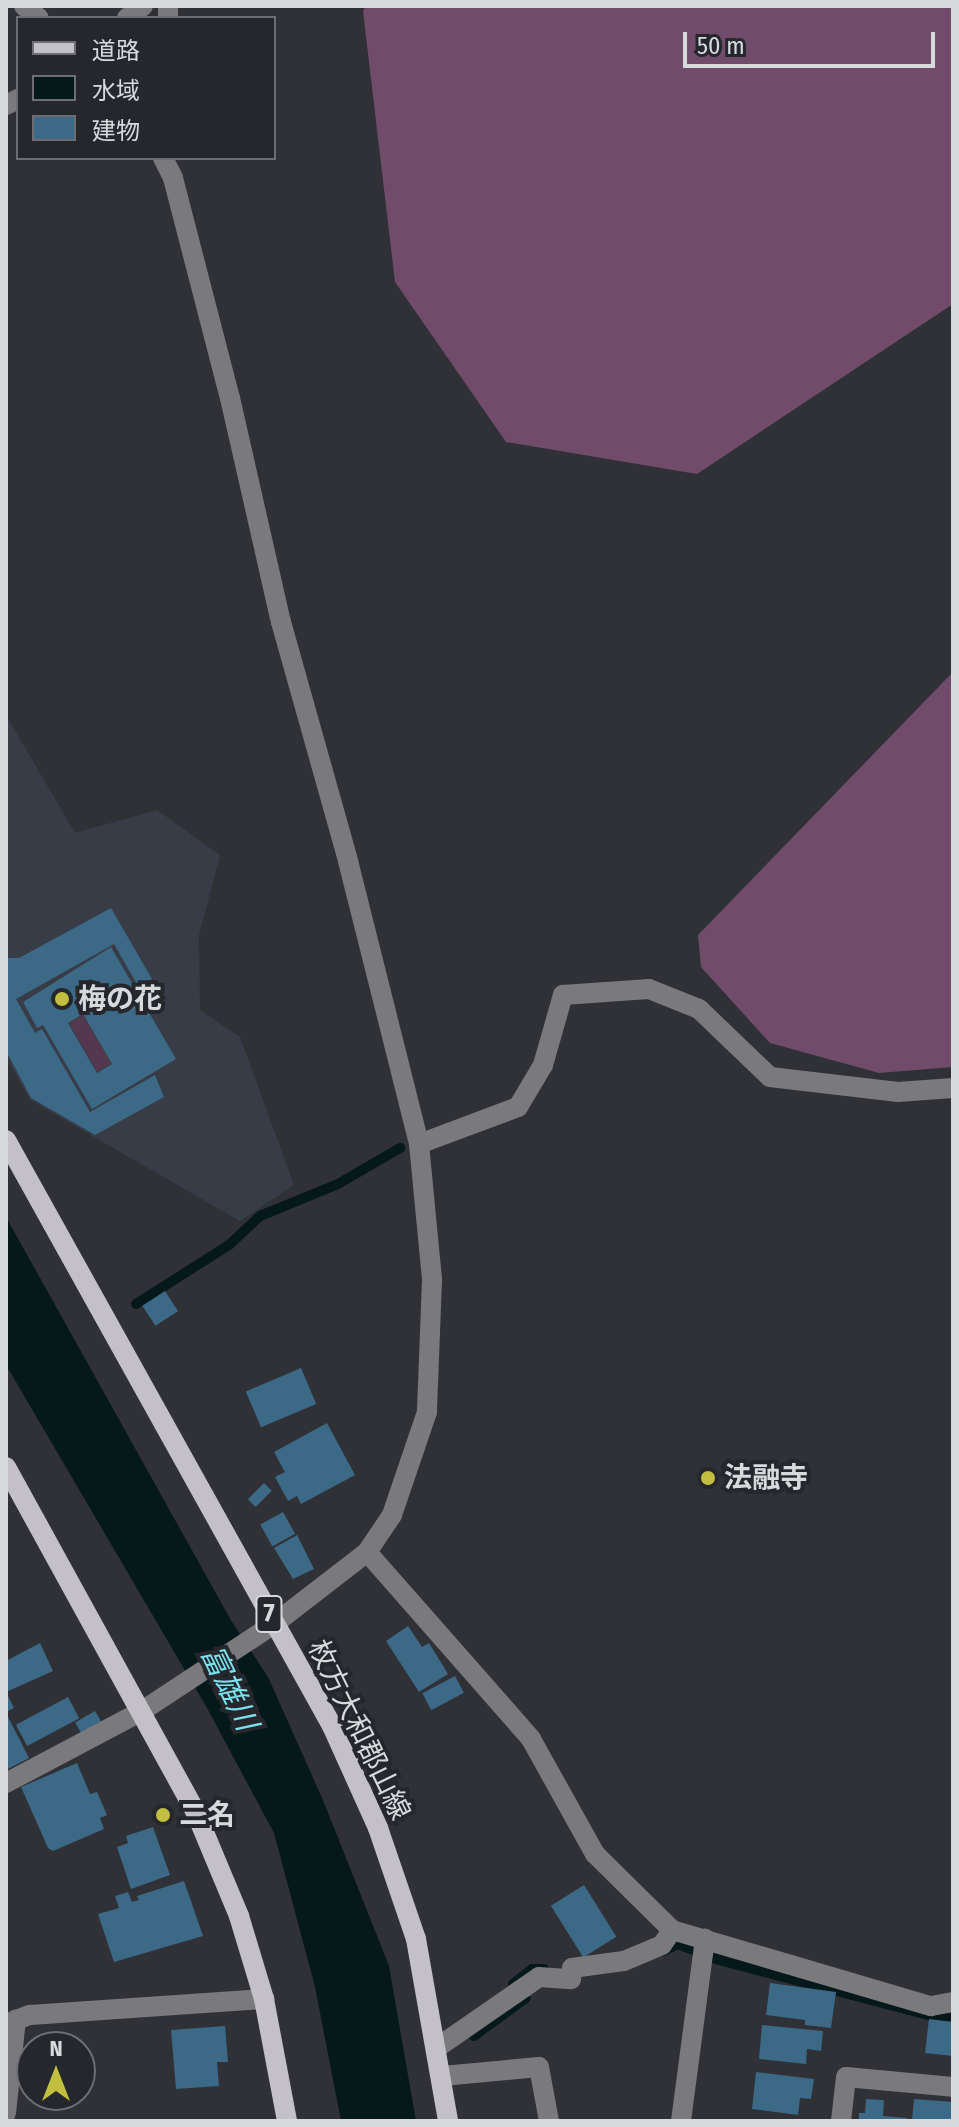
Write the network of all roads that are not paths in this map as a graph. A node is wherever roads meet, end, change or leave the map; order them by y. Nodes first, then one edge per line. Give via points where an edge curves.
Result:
1 (172, 168) edge
2 (953, 1088) edge
3 (6, 1140) edge
4 (419, 1144) junction
5 (6, 1467) edge
6 (367, 1552) junction
7 (268, 1628) junction
8 (142, 1711) junction
9 (6, 1783) edge
10 (672, 1930) junction
11 (705, 1939) junction
12 (264, 1999) junction
13 (953, 2002) edge
14 (11, 2022) edge
15 (438, 2047) junction
16 (442, 2076) junction
17 (953, 2087) edge
18 (6, 2113) edge
19 (287, 2121) edge
20 (448, 2121) edge
21 (549, 2121) edge
22 (681, 2121) edge
23 (841, 2121) edge

1 - 4 street via 281,622
2 - 4 street via 898,1092 770,1077 699,1009 649,989 563,995 543,1065 518,1107
3 - 7 main road, 枚方大和郡山線 / 7
4 - 6 street via 432,1280 427,1412 392,1515
5 - 8 main road
6 - 7 street
6 - 10 street via 531,1739 595,1854
7 - 8 street
7 - 15 main road, 枚方大和郡山線 / 7 via 332,1726 378,1828 416,1939
8 - 9 street
8 - 12 main road via 196,1813 239,1916
10 - 11 street
10 - 15 street via 662,1945 624,1961 572,1968 571,1979 539,1977
11 - 13 street via 931,2006
11 - 22 street
12 - 14 street via 30,2015
12 - 19 main road
14 - 18 street
15 - 16 main road, 枚方大和郡山線 / 7
16 - 20 main road, 枚方大和郡山線 / 7
16 - 21 street via 539,2067
17 - 23 street via 846,2077

